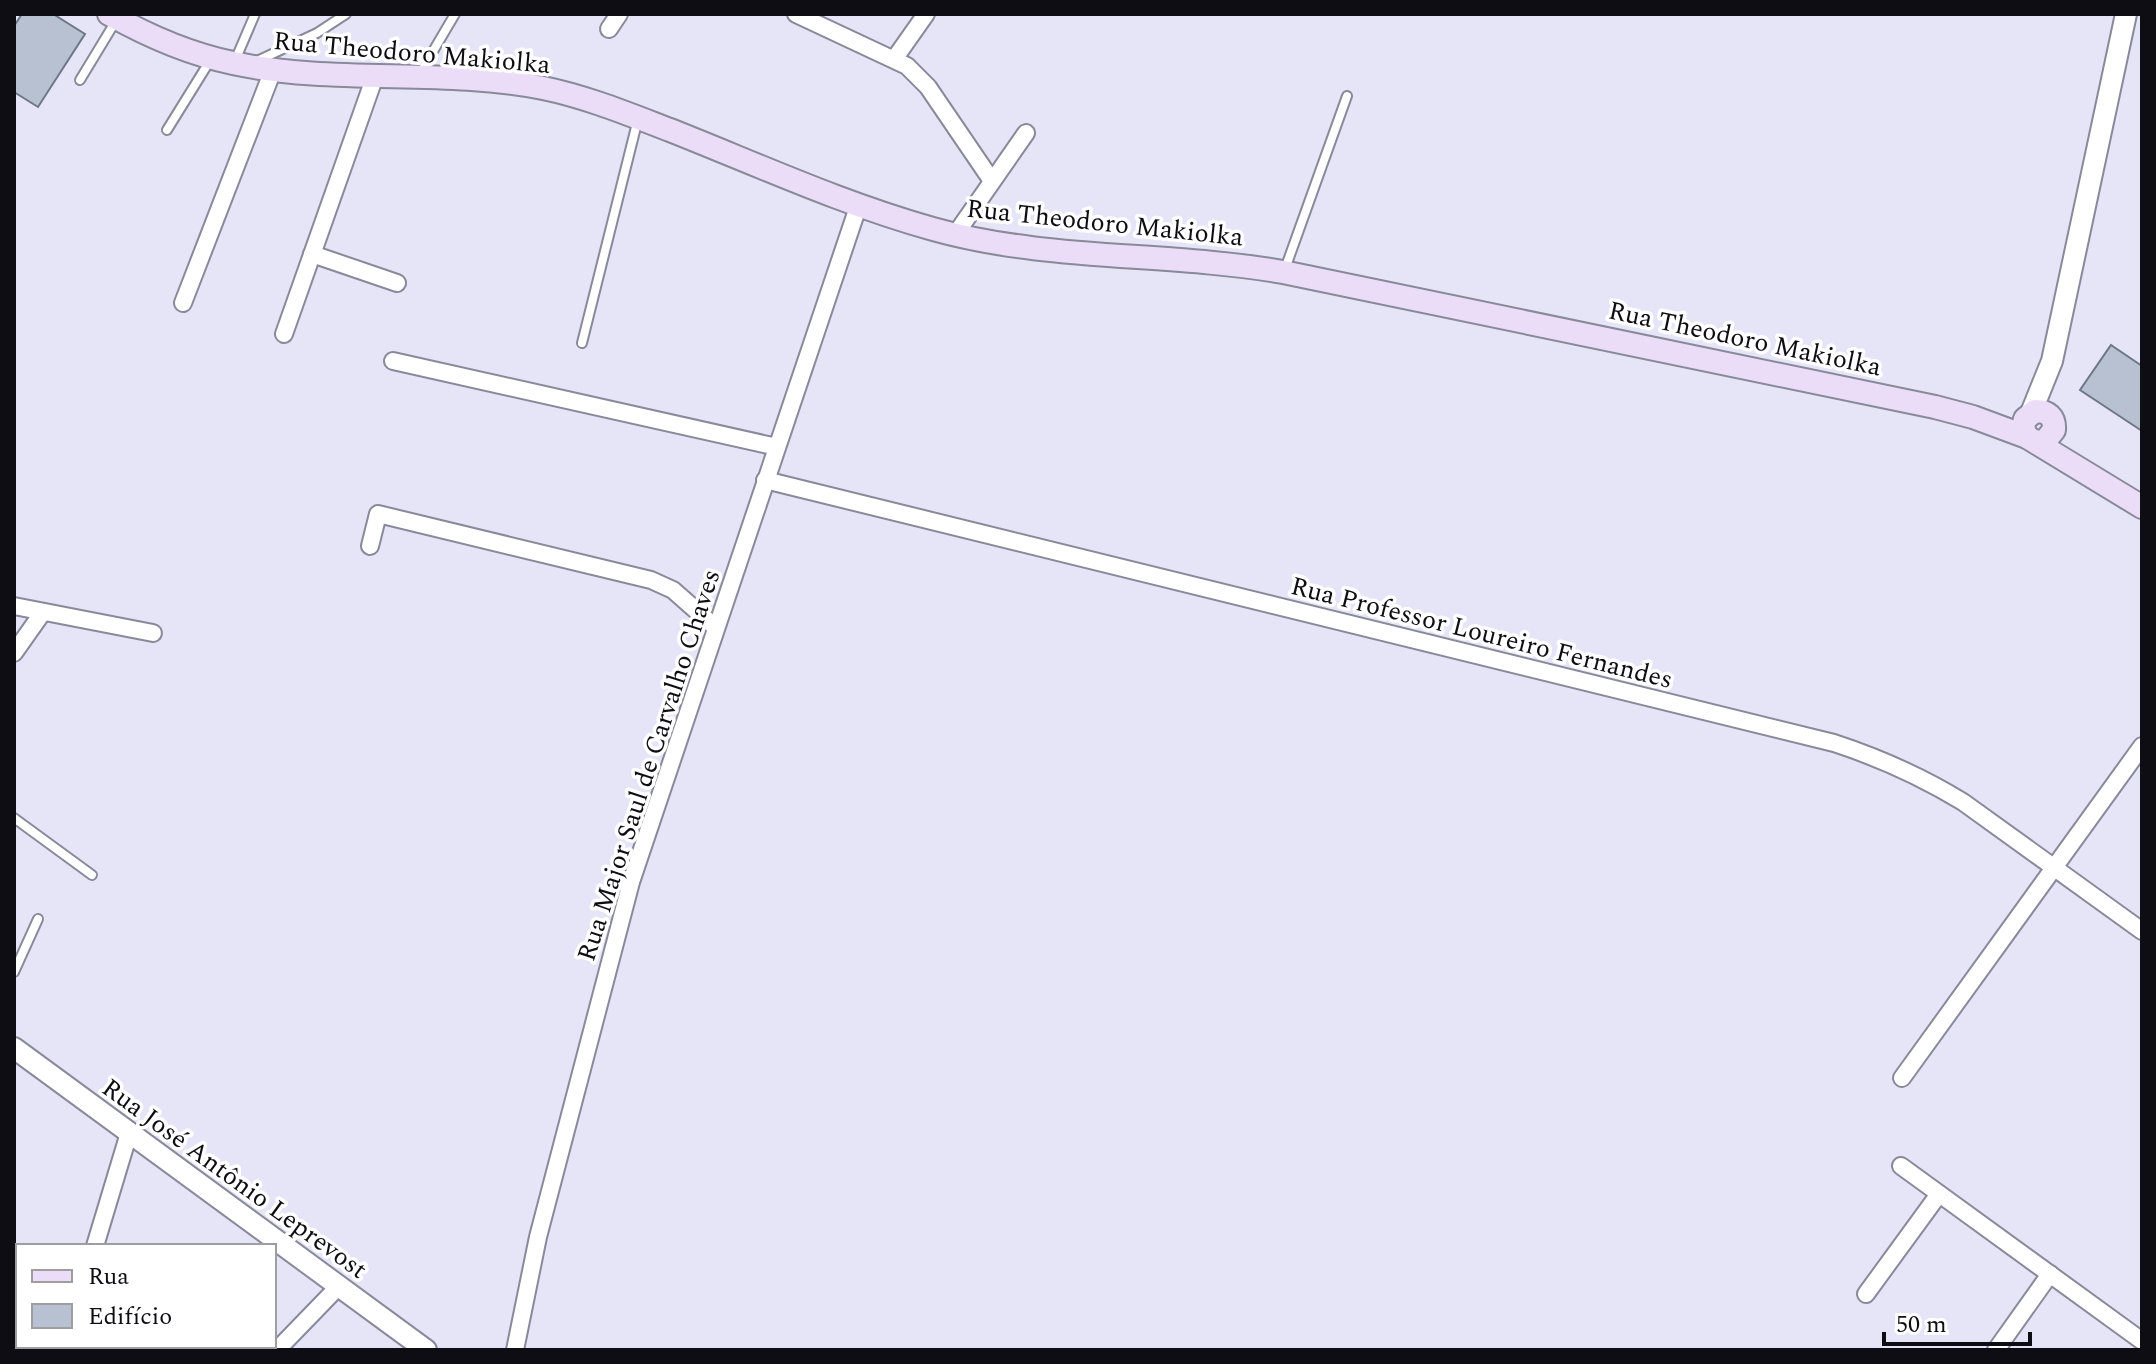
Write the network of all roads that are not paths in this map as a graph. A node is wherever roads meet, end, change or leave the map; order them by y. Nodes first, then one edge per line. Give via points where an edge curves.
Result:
1 (255, 14) edge
2 (346, 14) edge
3 (455, 14) edge
4 (619, 14) edge
5 (796, 14) edge
6 (926, 14) edge
7 (2126, 14) edge
8 (113, 16) edge
9 (609, 29) dead end
10 (211, 58) junction
11 (895, 58) junction
12 (240, 65) junction
13 (273, 70) junction
14 (375, 76) junction
15 (418, 77) junction
16 (80, 80) dead end
17 (1347, 96) dead end
18 (638, 118) junction
19 (167, 130) dead end
20 (1026, 133) dead end
21 (992, 181) junction
22 (859, 204) junction
23 (955, 235) junction
24 (312, 254) junction
25 (1283, 272) junction
26 (397, 283) dead end
27 (183, 303) dead end
28 (284, 334) dead end
29 (582, 343) dead end
30 (393, 361) dead end
31 (2038, 425) junction
32 (777, 447) junction
33 (765, 480) junction
34 (2142, 507) edge
35 (370, 546) dead end
36 (14, 606) edge
37 (43, 612) junction
38 (715, 627) junction
39 (153, 633) dead end
40 (14, 653) edge
41 (2142, 746) edge
42 (14, 818) edge
43 (2054, 867) junction
44 (92, 875) dead end
45 (38, 919) dead end
46 (2142, 931) edge
47 (14, 972) edge
48 (14, 1048) edge
49 (1902, 1078) dead end
50 (129, 1133) junction
51 (1901, 1166) dead end
52 (1939, 1194) junction
53 (96, 1244) edge
54 (2050, 1274) junction
55 (339, 1286) junction
56 (1866, 1294) dead end
57 (2142, 1341) edge
58 (277, 1350) edge
59 (426, 1350) edge
60 (515, 1350) edge
61 (1996, 1350) edge

1 - 12 lane
2 - 12 lane via 317,33
3 - 15 lane
4 - 9 street
5 - 11 street
6 - 11 street
7 - 31 street
8 - 10 main road, Rua Theodoro Makiolka
8 - 16 lane
10 - 12 main road, Rua Theodoro Makiolka
10 - 19 lane
11 - 21 street via 928,87
12 - 13 main road, Rua Theodoro Makiolka
13 - 14 main road, Rua Theodoro Makiolka
13 - 27 street
14 - 15 main road, Rua Theodoro Makiolka
14 - 24 street
15 - 18 main road, Rua Theodoro Makiolka via 541,88
17 - 25 lane
18 - 22 main road, Rua Theodoro Makiolka
18 - 29 lane
20 - 21 street
21 - 23 street
22 - 23 main road, Rua Theodoro Makiolka
22 - 32 street, Rua Major Saul de Carvalho Chaves
23 - 25 main road, Rua Theodoro Makiolka
24 - 26 street
24 - 28 street
25 - 31 main road, Rua Theodoro Makiolka via 1973,417
30 - 32 street
31 - 34 main road, Rua Theodoro Makiolka
32 - 33 street, Rua Major Saul de Carvalho Chaves
33 - 38 street, Rua Major Saul de Carvalho Chaves
33 - 43 street, Rua Professor Loureiro Fernandes via 1834,743 1934,784
35 - 38 street via 378,514 651,580 673,590
36 - 37 street
37 - 39 street
37 - 40 street
38 - 60 street, Rua Major Saul de Carvalho Chaves via 631,882 541,1225
41 - 43 street
42 - 44 lane
43 - 46 street, Rua Professor Loureiro Fernandes
43 - 49 street
45 - 47 lane
48 - 50 street, Rua José Antônio Leprevost
50 - 53 street
50 - 55 street, Rua José Antônio Leprevost
51 - 52 street
52 - 54 street
52 - 56 street
54 - 57 street
54 - 61 street
55 - 58 street
55 - 59 street, Rua José Antônio Leprevost

